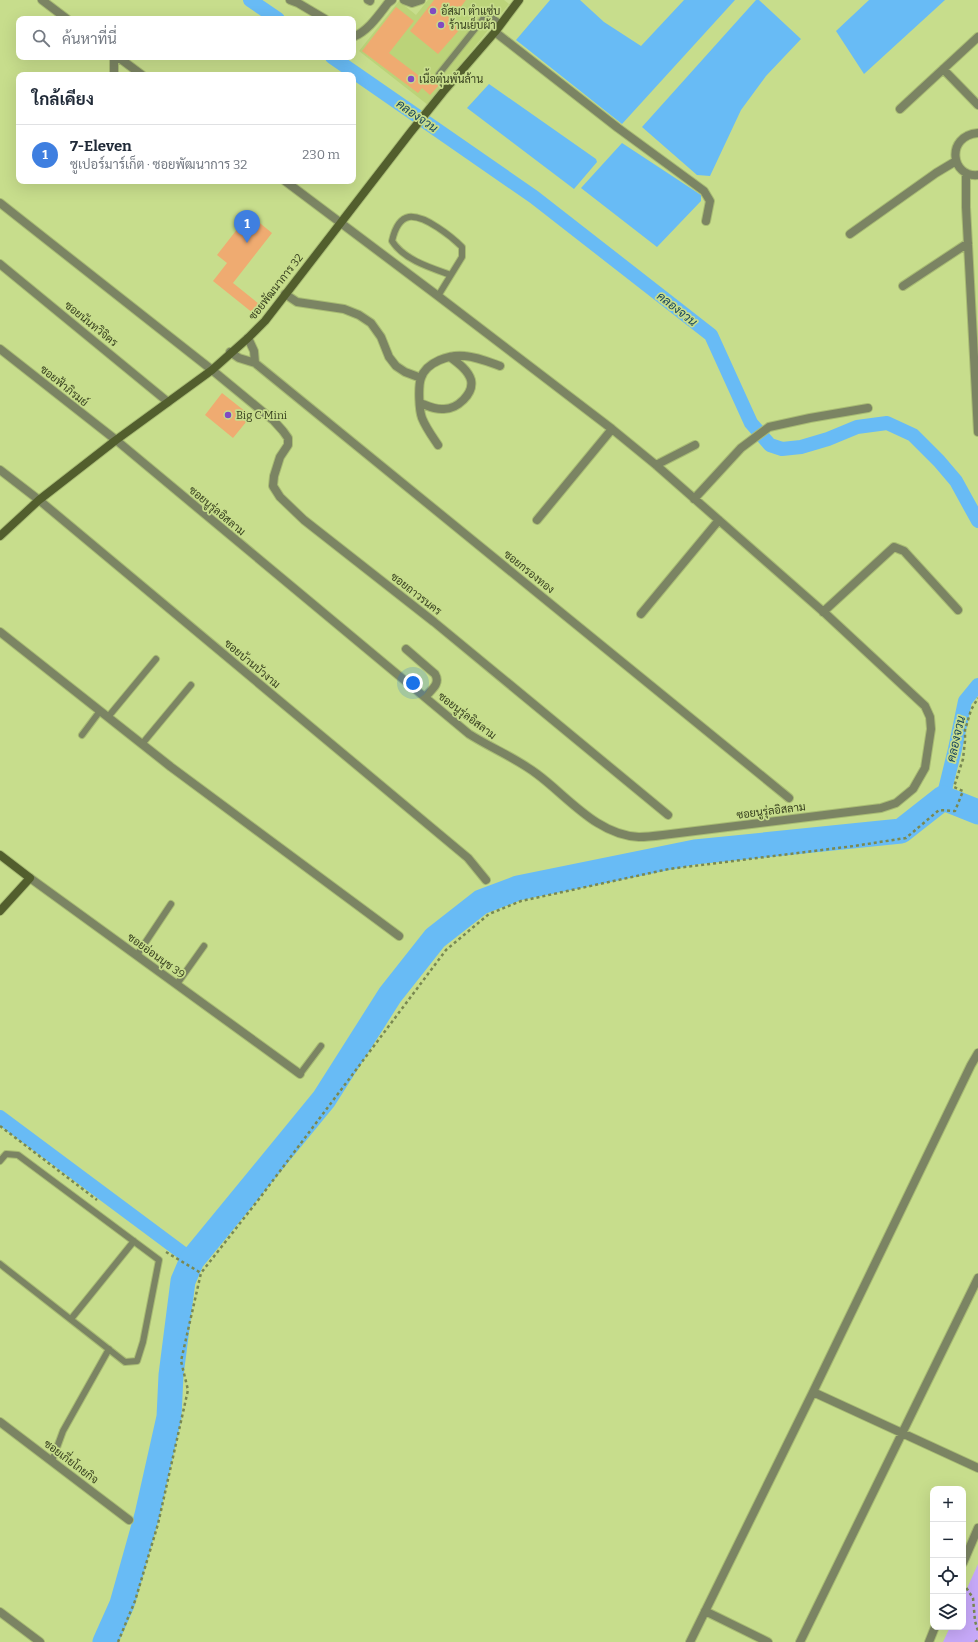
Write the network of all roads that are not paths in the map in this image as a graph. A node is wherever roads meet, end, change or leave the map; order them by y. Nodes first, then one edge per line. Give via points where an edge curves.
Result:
1 (42, 0) edge
2 (290, 0) edge
3 (392, 0) edge
4 (404, 0) edge
5 (421, 0) edge
6 (520, 0) edge
7 (63, 16) edge
8 (320, 16) edge
9 (501, 24) junction
10 (495, 32) junction
11 (356, 36) edge
12 (978, 37) edge
13 (114, 60) edge
14 (122, 60) edge
15 (943, 69) junction
16 (114, 72) edge
17 (138, 72) edge
18 (439, 74) dead end
19 (978, 105) edge
20 (900, 109) dead end
21 (978, 133) edge
22 (956, 161) junction
23 (966, 173) junction
24 (978, 175) edge
25 (289, 184) edge
26 (0, 203) edge
27 (706, 221) dead end
28 (342, 223) junction
29 (850, 234) dead end
30 (968, 243) junction
31 (0, 264) edge
32 (451, 275) junction
33 (903, 286) dead end
34 (285, 294) junction
35 (438, 296) junction
36 (248, 338) junction
37 (0, 349) edge
38 (230, 352) junction
39 (450, 357) junction
40 (255, 363) junction
41 (500, 366) dead end
42 (212, 370) junction
43 (421, 378) junction
44 (168, 402) junction
45 (420, 403) junction
46 (868, 408) dead end
47 (612, 429) junction
48 (978, 432) edge
49 (116, 440) junction
50 (438, 445) dead end
51 (695, 445) dead end
52 (656, 465) junction
53 (0, 470) edge
54 (694, 499) junction
55 (39, 500) junction
56 (537, 520) dead end
57 (719, 520) junction
58 (0, 536) edge
59 (958, 610) dead end
60 (823, 612) junction
61 (641, 614) dead end
62 (0, 632) edge
63 (406, 649) dead end
64 (156, 659) dead end
65 (191, 685) dead end
66 (425, 697) junction
67 (100, 711) junction
68 (108, 717) junction
69 (82, 735) dead end
70 (142, 744) junction
71 (789, 798) dead end
72 (668, 815) dead end
73 (0, 855) edge
74 (30, 878) junction
75 (486, 880) dead end
76 (171, 904) dead end
77 (0, 911) edge
78 (399, 936) dead end
79 (204, 946) dead end
80 (137, 955) junction
81 (177, 984) junction
82 (321, 1046) dead end
83 (978, 1053) edge
84 (974, 1067) edge
85 (300, 1074) joint
86 (0, 1161) edge
87 (134, 1241) junction
88 (0, 1264) edge
89 (978, 1278) edge
90 (71, 1319) junction
91 (109, 1349) junction
92 (814, 1392) junction
93 (0, 1422) edge
94 (901, 1432) junction
95 (52, 1461) junction
96 (978, 1468) edge
97 (129, 1520) dead end
98 (978, 1528) edge
99 (965, 1558) edge
100 (705, 1611) junction
101 (0, 1612) edge
102 (934, 1630) edge
103 (40, 1642) edge
104 (690, 1642) edge
105 (768, 1642) edge
106 (800, 1642) edge
107 (929, 1642) edge

1 - 7 street
2 - 8 street
3 - 11 street via 361,34
4 - 5 street via 412,3
6 - 9 street, ซอยพัฒนาการ 32
9 - 10 street, ซอยพัฒนาการ 32
9 - 18 lane via 487,14
10 - 27 street via 704,191 710,201
10 - 28 street, ซอยพัฒนาการ 32 via 410,133
12 - 15 street
13 - 16 street
14 - 17 street
15 - 19 street
15 - 20 street
21 - 22 street via 970,134 958,144 955,152
22 - 23 street
22 - 29 street
23 - 24 street
23 - 30 street
25 - 28 street
26 - 42 street
28 - 34 street, ซอยพัฒนาการ 32
28 - 35 street
30 - 33 street
30 - 48 street
31 - 44 street, ซอยนันทวิจิตร
32 - 32 lane via 462,257 462,247 454,238 421,219 409,217 401,222 394,230 392,241 396,248 407,256
32 - 35 lane
34 - 36 street, ซอยพัฒนาการ 32 via 265,321
34 - 43 street via 297,302 344,309 359,314 371,323 381,337 389,357 396,366
35 - 47 street
36 - 38 street, ซอยพัฒนาการ 32
36 - 40 street via 254,351
37 - 49 street, ซอยฟ้าภิรมย์
38 - 40 street, ซอยกรองทอง
38 - 42 street, ซอยพัฒนาการ 32
39 - 41 street via 476,357
39 - 43 street via 432,365
39 - 45 street via 467,373 471,380 470,391 460,403 446,410
40 - 71 street, ซอยกรองทอง
42 - 44 street, ซอยพัฒนาการ 32
42 - 72 street, ซอยถาวรนคร via 274,421 288,438 288,445 280,457 274,476 273,486 280,497 304,520 434,622
43 - 45 street
44 - 49 street, ซอยพัฒนาการ 32
45 - 50 street via 422,418
46 - 54 street via 769,427 741,448
47 - 52 street
47 - 56 street
49 - 55 street, ซอยพัฒนาการ 32
49 - 66 street, ซอยนูรุ่ลอิสลาม
51 - 52 street
52 - 54 street
53 - 55 street, ซอยบ้านบัวงาม
54 - 57 street
55 - 58 street, ซอยพัฒนาการ 32
55 - 75 street, ซอยบ้านบัวงาม via 468,858
57 - 60 street
57 - 61 street
59 - 60 street via 904,551 894,547
60 - 66 street, ซอยนูรุ่ลอิสลาม via 925,706 930,718 931,729 925,768 913,789 896,803 881,808 663,835 638,837 614,832 599,825 536,773 469,734
62 - 67 street
63 - 66 street via 436,674 438,679 438,683
64 - 68 lane
65 - 70 lane
67 - 68 street
67 - 69 lane
68 - 70 street
70 - 78 street
73 - 74 street, ซอยอ่อนนุช 39
74 - 77 street
74 - 80 street, ซอยอ่อนนุช 39
76 - 80 lane
79 - 81 lane
80 - 81 street, ซอยอ่อนนุช 39
81 - 85 street, ซอยอ่อนนุช 39
82 - 85 lane
83 - 84 street
84 - 92 street
86 - 87 lane via 6,1154 18,1155
87 - 90 lane
87 - 91 lane via 159,1260 143,1342 138,1361 125,1362
88 - 90 lane
89 - 94 street
90 - 91 lane
91 - 95 lane via 63,1431
92 - 94 street
92 - 100 street
93 - 95 street, ซอยเกี่ยโกยกิจ
94 - 96 street
94 - 106 street
95 - 97 street, ซอยเกี่ยโกยกิจ
98 - 99 street
100 - 104 street
100 - 105 street
101 - 103 street
102 - 107 street

